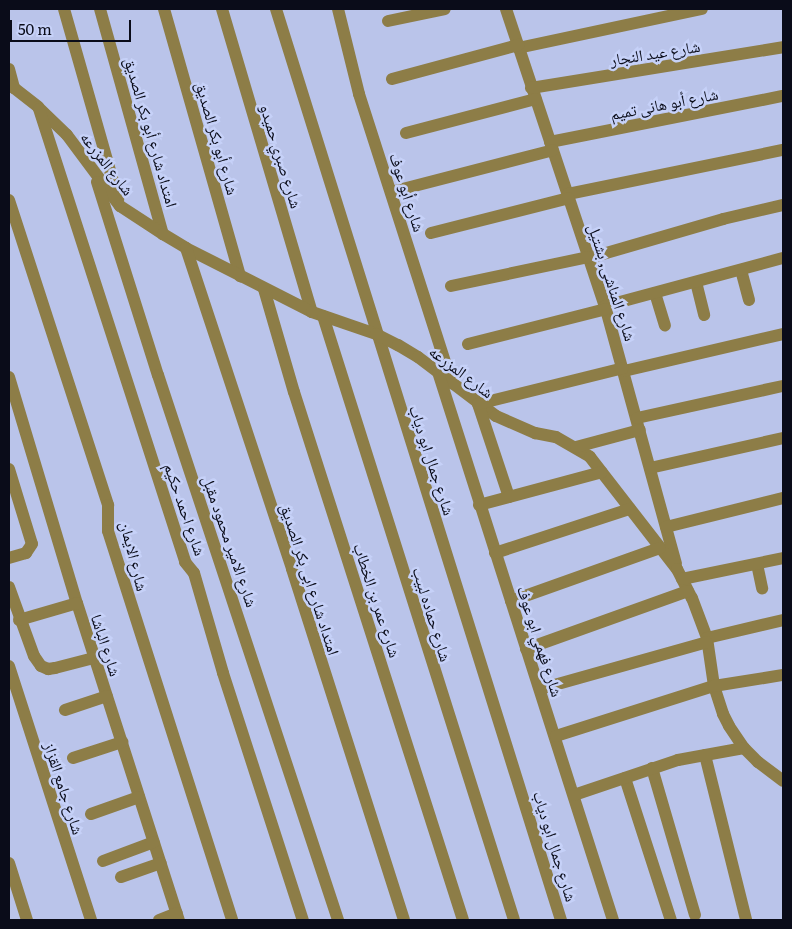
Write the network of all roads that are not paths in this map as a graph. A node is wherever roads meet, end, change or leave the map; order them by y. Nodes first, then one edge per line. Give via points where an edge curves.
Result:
1 (64, 9) edge
2 (100, 9) edge
3 (164, 9) edge
4 (222, 9) edge
5 (276, 9) edge
6 (338, 9) edge
7 (445, 9) edge
8 (506, 9) edge
9 (702, 9) edge
10 (388, 21) dead end
11 (518, 46) junction
12 (783, 47) edge
13 (9, 69) edge
14 (392, 79) dead end
15 (11, 86) edge
16 (534, 93) junction
17 (783, 96) edge
18 (38, 107) junction
19 (406, 134) dead end
20 (552, 146) junction
21 (783, 150) edge
22 (94, 172) junction
23 (391, 192) junction
24 (569, 196) junction
25 (9, 200) edge
26 (783, 205) edge
27 (120, 206) junction
28 (430, 233) dead end
29 (163, 234) junction
30 (186, 248) junction
31 (589, 257) junction
32 (783, 258) edge
33 (741, 270) junction
34 (240, 276) junction
35 (696, 282) junction
36 (451, 286) dead end
37 (264, 289) junction
38 (655, 292) junction
39 (750, 300) dead end
40 (606, 308) junction
41 (317, 314) junction
42 (704, 315) dead end
43 (665, 325) dead end
44 (376, 334) junction
45 (783, 334) edge
46 (468, 344) dead end
47 (624, 369) junction
48 (438, 372) junction
49 (9, 377) edge
50 (452, 383) junction
51 (783, 386) edge
52 (478, 404) junction
53 (638, 424) junction
54 (783, 438) edge
55 (576, 446) junction
56 (650, 468) junction
57 (9, 469) edge
58 (602, 472) junction
59 (509, 497) junction
60 (783, 498) edge
61 (479, 505) junction
62 (630, 509) junction
63 (666, 527) junction
64 (660, 548) junction
65 (495, 553) junction
66 (9, 558) edge
67 (783, 558) edge
68 (756, 564) junction
69 (679, 574) junction
70 (9, 587) edge
71 (762, 588) dead end
72 (688, 591) junction
73 (511, 601) junction
74 (77, 603) junction
75 (19, 620) junction
76 (783, 620) edge
77 (707, 640) junction
78 (526, 649) junction
79 (94, 658) junction
80 (9, 666) edge
81 (783, 675) edge
82 (714, 686) junction
83 (540, 689) junction
84 (107, 696) junction
85 (65, 710) dead end
86 (556, 736) junction
87 (122, 742) junction
88 (744, 748) junction
89 (705, 755) junction
90 (73, 758) dead end
91 (652, 768) junction
92 (625, 778) junction
93 (783, 781) edge
94 (574, 794) junction
95 (139, 797) junction
96 (90, 814) dead end
97 (154, 842) junction
98 (103, 861) dead end
99 (161, 863) junction
100 (9, 864) edge
101 (121, 877) dead end
102 (695, 915) dead end
103 (178, 917) edge
104 (27, 920) edge
105 (91, 920) edge
106 (159, 920) edge
107 (232, 920) edge
108 (303, 920) edge
109 (338, 920) edge
110 (404, 920) edge
111 (463, 920) edge
112 (514, 920) edge
113 (561, 920) edge
114 (613, 920) edge
115 (671, 920) edge
116 (746, 920) edge

1 - 27 street
2 - 29 street, امتداد شارع أبو بكر الصديق
3 - 34 street, شارع أبو بكر الصديق
4 - 41 street, شارع صبري حميدو
5 - 44 street, شارع جمال ابو دياب
6 - 23 street, شارع أبو عوف via 360,94
7 - 10 street
8 - 11 street, شارع المناشى, بشتيل
9 - 11 street
11 - 14 street
11 - 16 street, شارع المناشى, بشتيل
12 - 16 street, شارع عيد النجار
13 - 15 street
15 - 18 street, شارع المزرعه
16 - 19 street, شارع عيد النجار
16 - 20 street, شارع المناشى, بشتيل
17 - 20 street, شارع أبو هانى تميم
18 - 22 street, شارع المزرعه via 67,135
18 - 108 street, شارع احمد حكيم via 185,562 194,573
20 - 23 street, شارع أبو هانى تميم
20 - 24 street, شارع المناشى, بشتيل
21 - 24 street
22 - 27 street, شارع المزرعه
22 - 109 street, شارع الامير محمود مقبل
23 - 50 street, شارع أبو عوف
24 - 28 street
24 - 31 street, شارع المناشى, بشتيل
25 - 107 street, شارع الايمان via 108,504 108,531
26 - 31 street
27 - 29 street, شارع المزرعه
29 - 30 street, شارع المزرعه
30 - 34 street, شارع المزرعه
30 - 110 street, امتداد شارع ابى بكر الصديق
31 - 36 street
31 - 40 street, شارع المناشى, بشتيل
32 - 33 street
33 - 35 street
33 - 39 street
34 - 37 street, شارع المزرعه
35 - 38 street
35 - 42 street
37 - 41 street, شارع المزرعه
37 - 111 street, شارع عمر بن الخطاب
38 - 40 street
38 - 43 street
40 - 46 street
40 - 47 street, شارع المناشى, بشتيل
41 - 44 street, شارع المزرعه
41 - 112 street, شارع حماده لبيب
44 - 48 street, شارع المزرعه
44 - 113 street, شارع جمال ابو دياب via 530,813
45 - 47 street
47 - 52 street
47 - 53 street, شارع المناشى, بشتيل
48 - 50 street, شارع المزرعه
48 - 61 street, شارع فهمي ابو عوف
49 - 74 street, شارع الباشا
50 - 52 street, شارع المزرعه
51 - 53 street
52 - 55 street, شارع المزرعه via 515,426
52 - 59 street
53 - 55 street
53 - 56 street, شارع المناشى, بشتيل
54 - 56 street
55 - 58 street, شارع المزرعه
56 - 63 street, شارع المناشى, بشتيل
57 - 66 street via 32,544 26,553
58 - 59 street
58 - 62 street, شارع المزرعه
59 - 61 street
60 - 63 street
61 - 65 street, شارع فهمي ابو عوف
62 - 64 street, شارع المزرعه
62 - 65 street
63 - 69 street, شارع المناشى, بشتيل
64 - 69 street, شارع المزرعه
64 - 73 street
65 - 73 street, شارع فهمي ابو عوف
67 - 68 street
68 - 69 street
68 - 71 street
69 - 72 street, شارع المزرعه
70 - 75 street
72 - 77 street, شارع المزرعه
72 - 78 street
73 - 78 street, شارع فهمي ابو عوف
74 - 75 street
74 - 79 street, شارع الباشا
75 - 79 street via 41,666 55,668
76 - 77 street
77 - 82 street, شارع المزرعه
77 - 83 street
78 - 83 street, شارع فهمي ابو عوف
79 - 84 street, شارع الباشا
80 - 105 street, شارع جامع القزاز
81 - 82 street
82 - 86 street
82 - 88 street, شارع المزرعه via 723,714
83 - 86 street, شارع فهمي ابو عوف
84 - 85 street
84 - 87 street, شارع الباشا
86 - 94 street, شارع فهمي ابو عوف
87 - 90 street
87 - 95 street, شارع الباشا
88 - 89 street
88 - 93 street, شارع المزرعه
89 - 91 street
89 - 116 street
91 - 92 street
91 - 102 street
92 - 94 street
92 - 115 street
94 - 114 street, شارع فهمي ابو عوف
95 - 96 street
95 - 97 street, شارع الباشا
97 - 98 street
97 - 99 street, شارع الباشا
99 - 101 street
99 - 103 street, شارع الباشا
100 - 104 street
103 - 106 street

